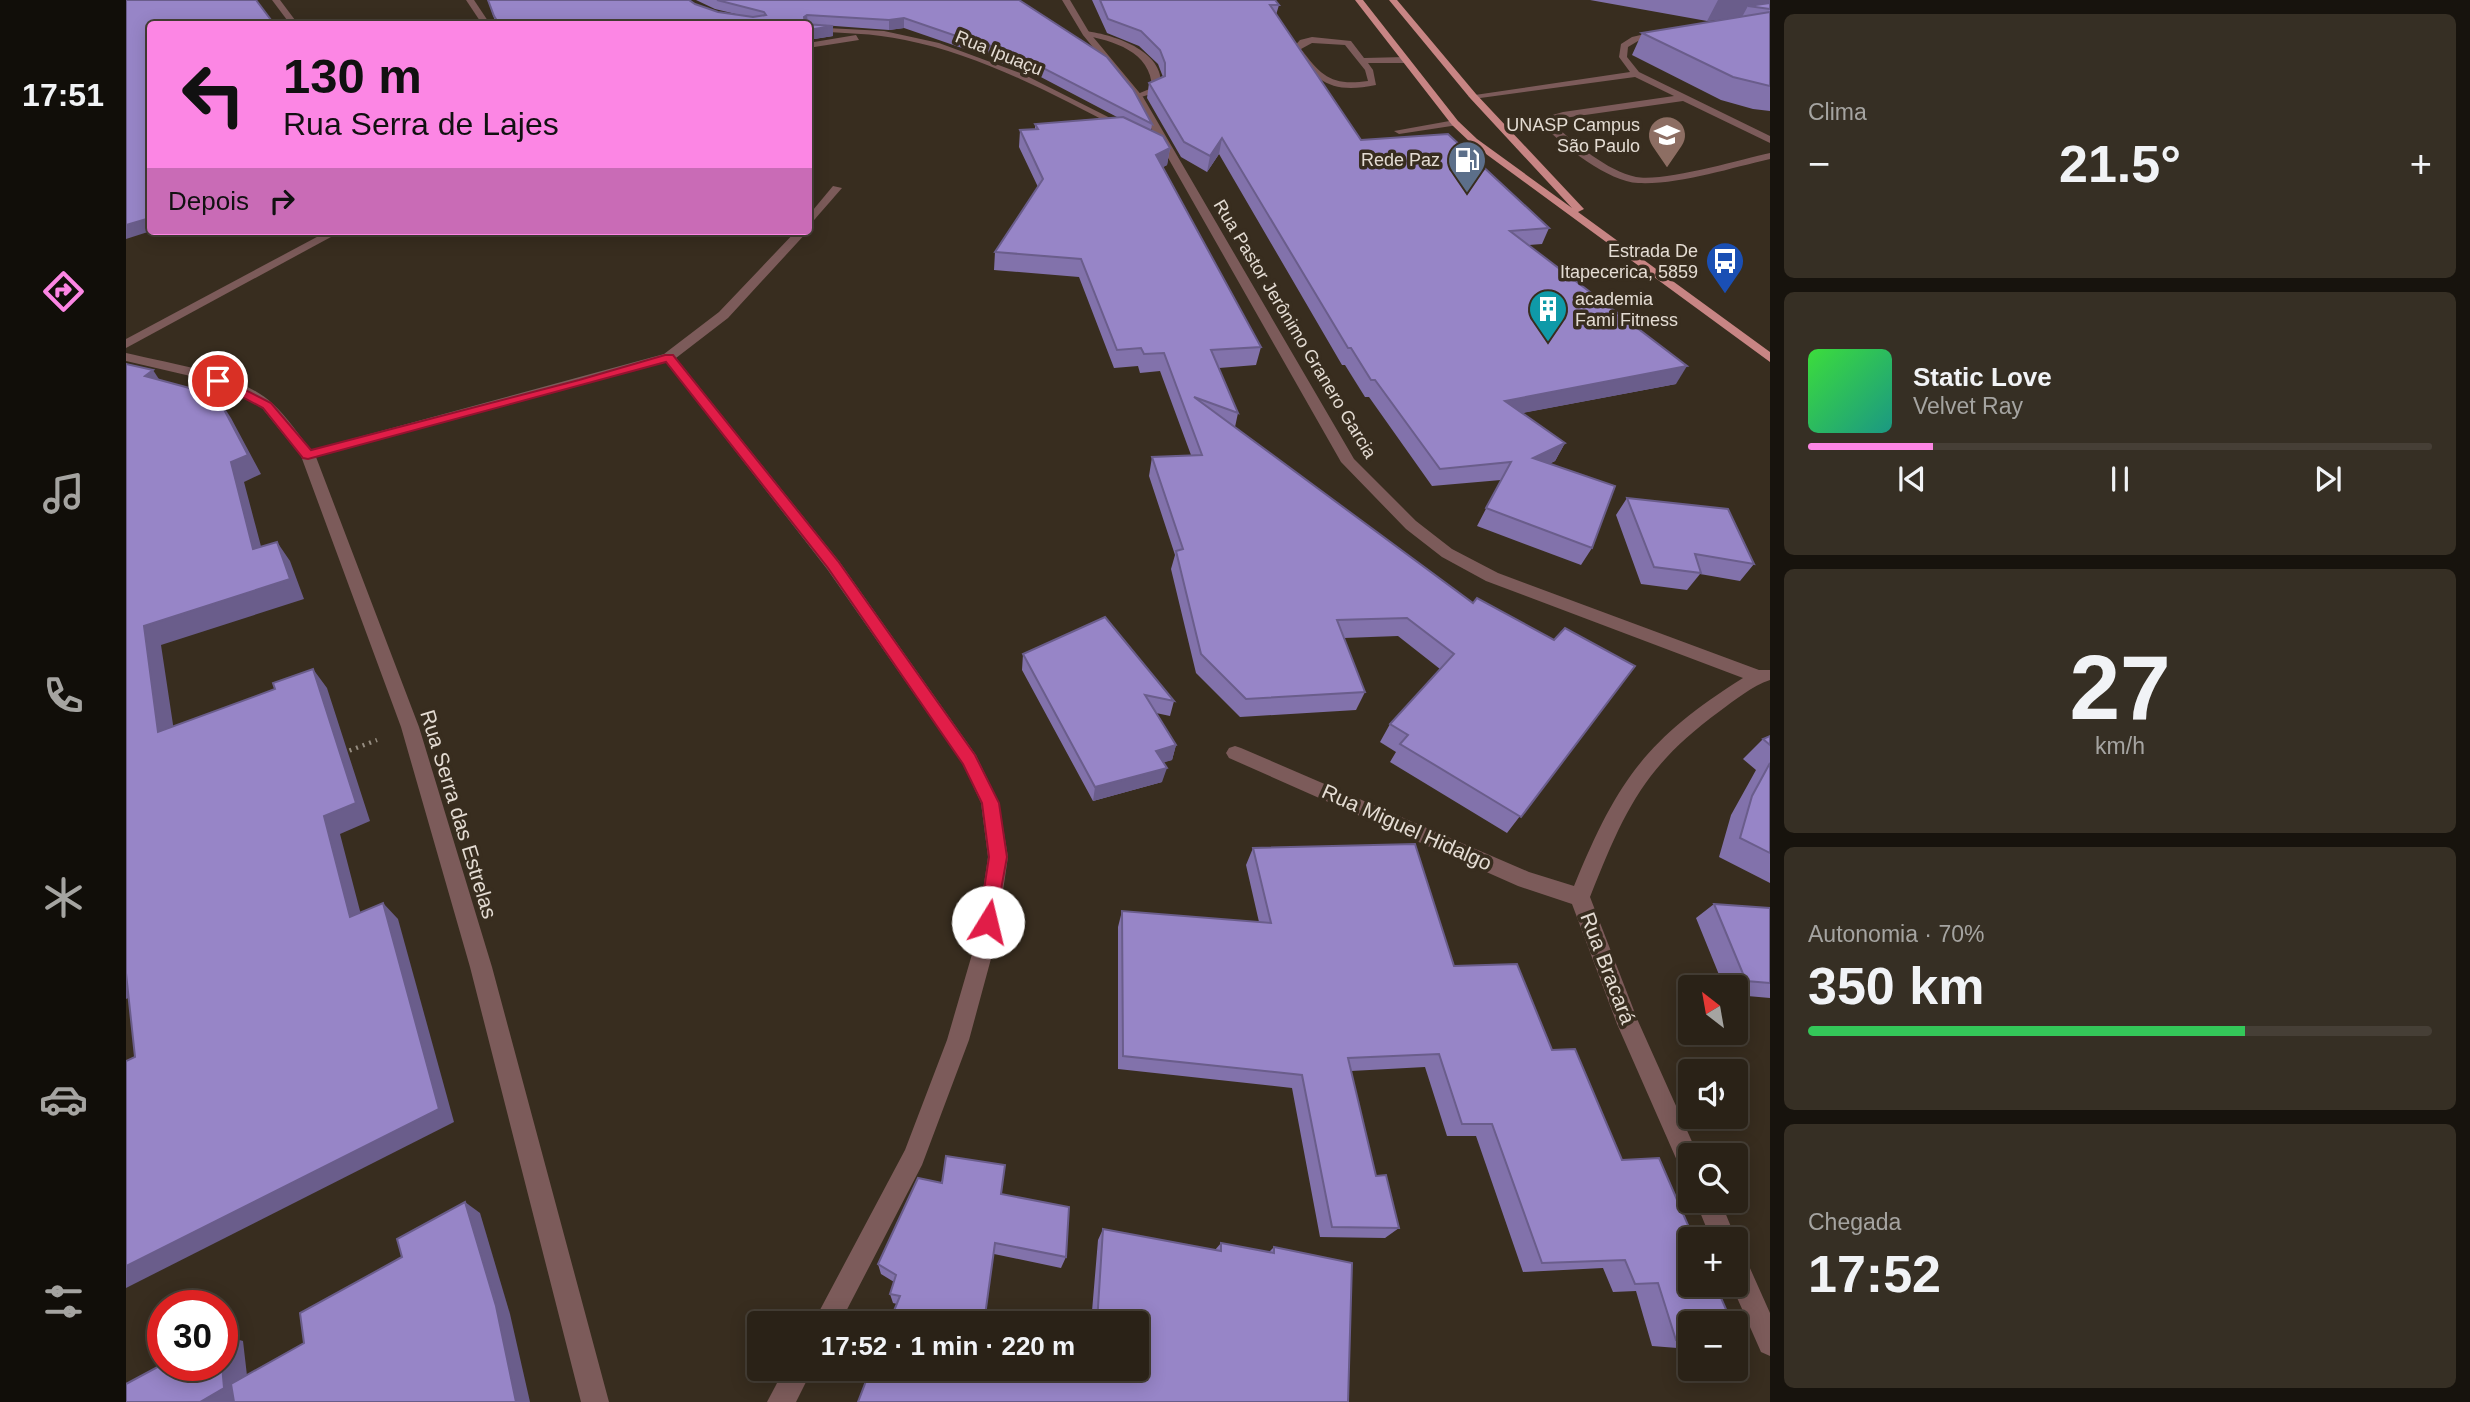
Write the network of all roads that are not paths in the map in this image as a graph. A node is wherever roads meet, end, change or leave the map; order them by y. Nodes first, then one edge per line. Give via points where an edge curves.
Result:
1 (276, 0) edge
2 (470, 0) edge
3 (1066, 0) edge
4 (1359, 0) edge
5 (1393, 0) edge
6 (292, 21) edge
7 (484, 21) edge
8 (812, 29) edge
9 (1676, 30) edge
10 (1086, 33) junction
11 (876, 34) junction
12 (812, 45) edge
13 (1405, 60) junction
14 (1362, 61) junction
15 (1636, 75) junction
16 (1473, 96) junction
17 (1139, 97) junction
18 (1683, 98) junction
19 (1455, 123) junction
20 (1129, 130) edge
21 (1399, 131) dead end
22 (1770, 140) edge
23 (1770, 156) edge
24 (837, 188) dead end
25 (812, 219) edge
26 (329, 235) edge
27 (798, 235) edge
28 (1607, 240) junction
29 (126, 344) edge
30 (669, 357) junction
31 (126, 358) edge
32 (1770, 358) edge
33 (308, 455) junction
34 (1764, 676) edge
35 (1235, 752) dead end
36 (1580, 897) junction
37 (1681, 1143) edge
38 (1748, 1293) edge
39 (833, 1311) edge
40 (1770, 1343) edge
41 (793, 1381) edge
42 (595, 1402) edge
43 (781, 1402) edge

1 - 6 street
2 - 7 street
3 - 10 street, Rua Pastor Jerônimo Granero Garcia
4 - 13 main road
5 - 16 main road
8 - 11 street, Rua Ipuaçu
9 - 15 street via 1623,46 1623,57
10 - 17 street, Rua Pastor Jerônimo Granero Garcia
10 - 17 street via 1119,40 1146,60 1157,89
11 - 12 street
11 - 20 street, Rua Ipuaçu via 920,40 997,68
13 - 14 street
13 - 19 main road
14 - 14 street via 1341,40 1312,40 1296,48 1318,77 1328,82 1373,83
15 - 16 street
15 - 18 street
16 - 28 main road
17 - 34 street, Rua Pastor Jerônimo Granero Garcia via 1160,146 1348,462 1403,518 1447,553 1492,577
18 - 22 street
18 - 23 street via 1563,114 1548,125 1581,153 1636,180 1662,179
19 - 21 street
19 - 28 main road
24 - 25 street
26 - 29 street
27 - 30 street via 738,302
28 - 32 main road
30 - 33 street
30 - 39 street via 833,565 970,760 990,803 998,857 985,944 958,1040 914,1157
31 - 33 street, Rua Serra das Estrelas via 234,386 267,405
33 - 42 street, Rua Serra das Estrelas via 411,727 481,967
34 - 36 street, Rua Bracará via 1696,716 1651,760 1620,804
35 - 36 street, Rua Miguel Hidalgo via 1525,880
36 - 37 street, Rua Bracará via 1628,1024
38 - 40 street
41 - 43 street

